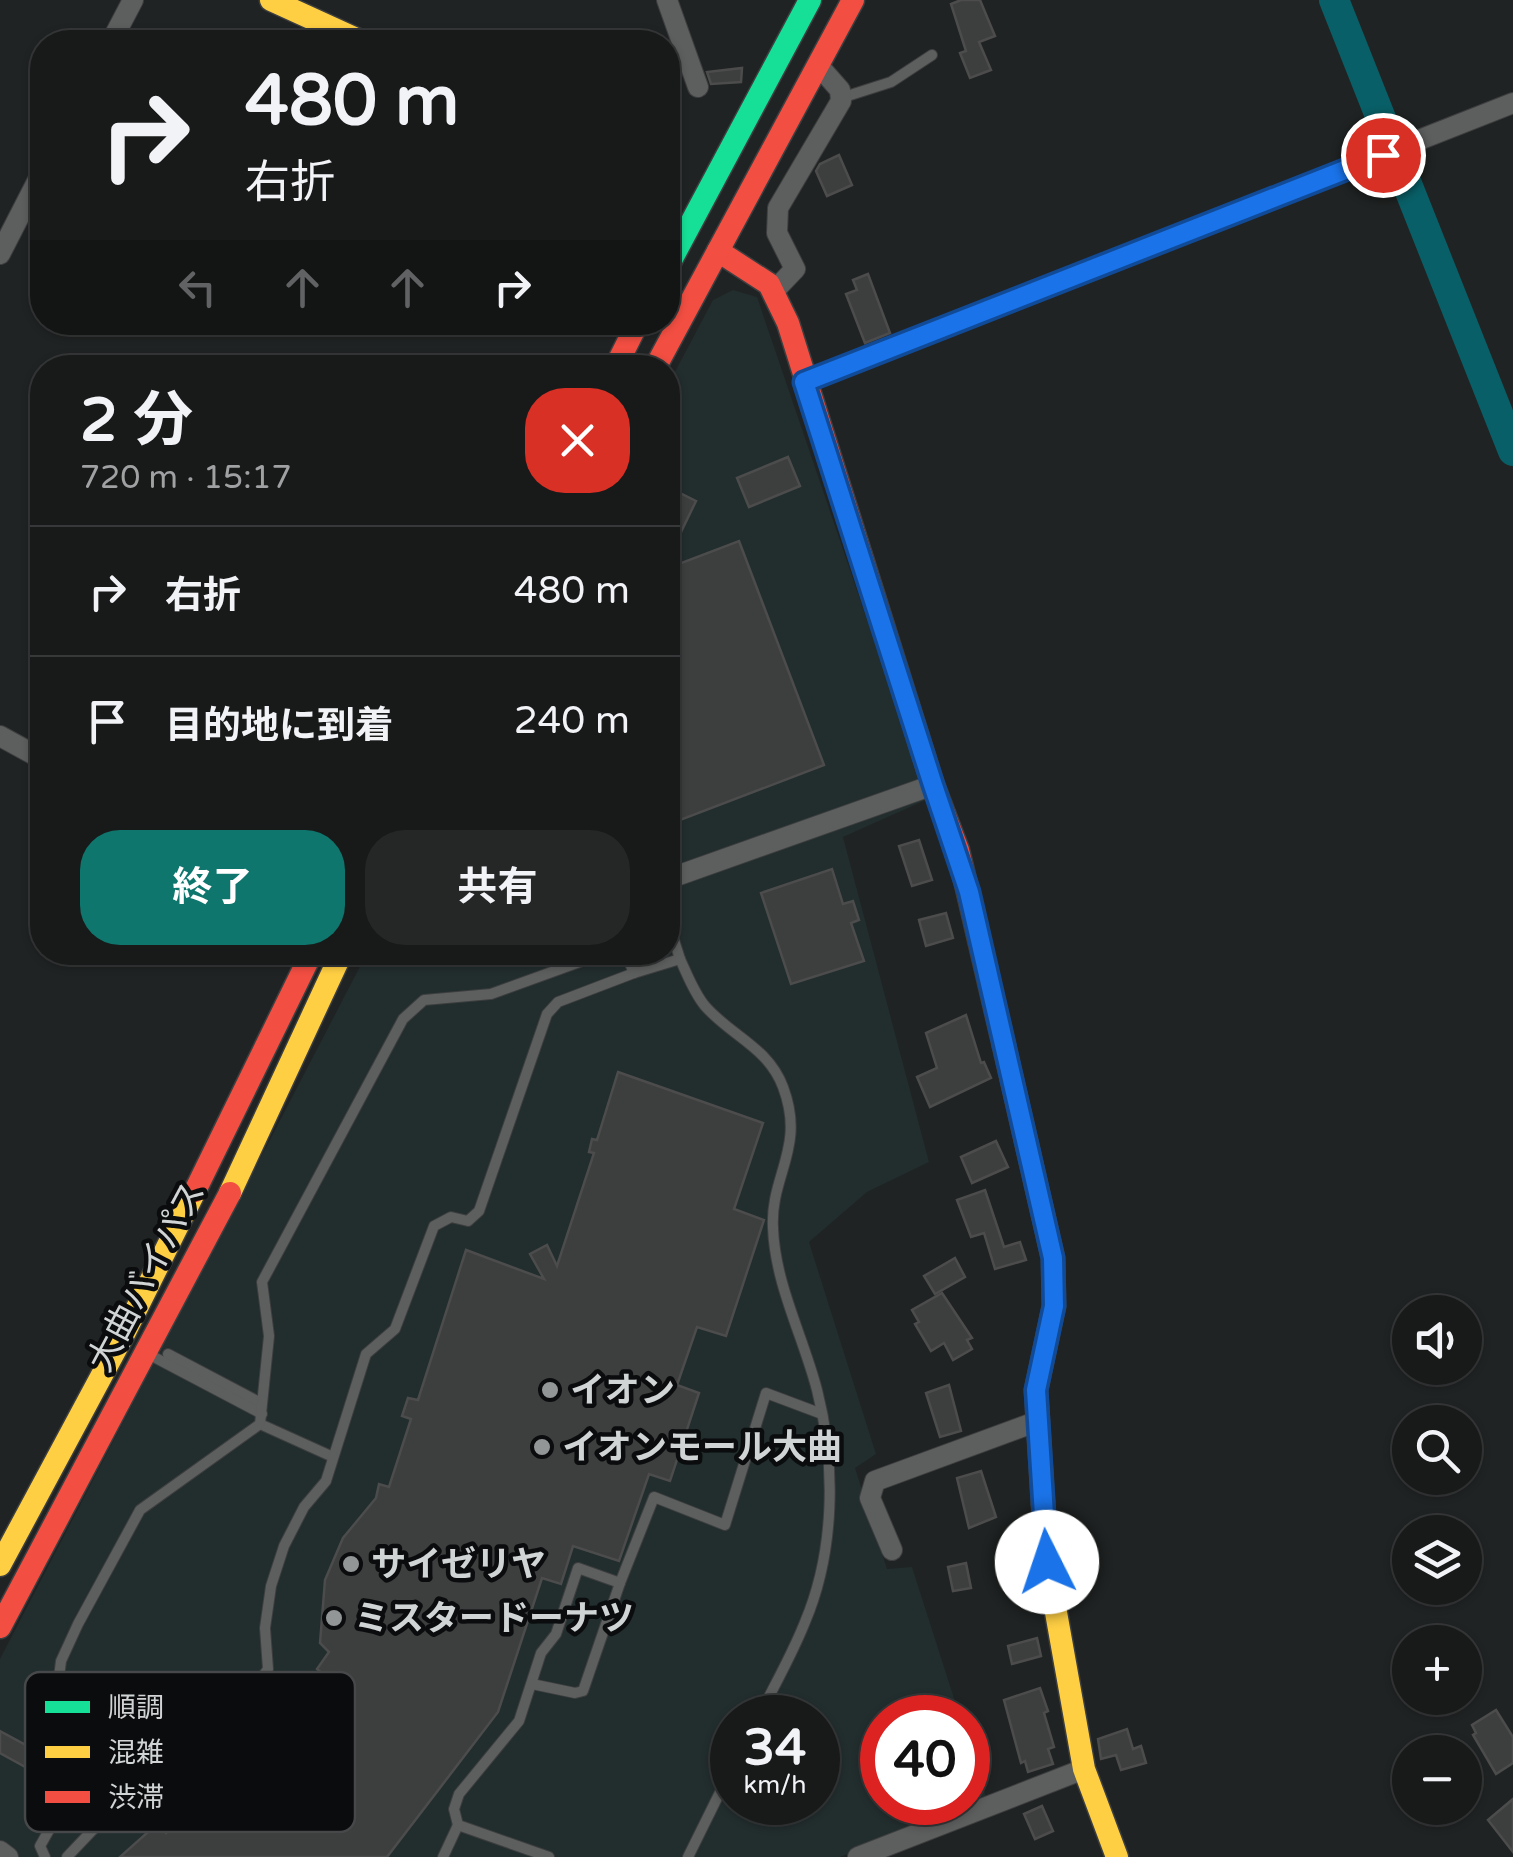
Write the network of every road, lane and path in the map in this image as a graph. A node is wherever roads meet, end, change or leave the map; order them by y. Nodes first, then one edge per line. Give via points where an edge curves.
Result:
1 (133, 0) edge
2 (270, 0) edge
3 (668, 0) edge
4 (810, 0) edge
5 (852, 0) edge
6 (117, 30) edge
7 (316, 30) edge
8 (336, 30) edge
9 (678, 30) edge
10 (680, 35) edge
11 (932, 55) dead end
12 (818, 65) junction
13 (698, 87) dead end
14 (840, 98) junction
15 (1513, 103) edge
16 (30, 195) edge
17 (680, 217) edge
18 (690, 223) junction
19 (680, 238) edge
20 (680, 251) edge
21 (718, 251) junction
22 (0, 254) edge
23 (774, 291) junction
24 (680, 322) edge
25 (804, 382) junction
26 (0, 736) edge
27 (30, 752) edge
28 (933, 785) junction
29 (680, 875) edge
30 (680, 959) edge
31 (306, 965) edge
32 (336, 965) edge
33 (571, 965) edge
34 (630, 965) edge
35 (662, 965) edge
36 (634, 974) junction
37 (157, 1353) junction
38 (261, 1414) junction
39 (822, 1414) junction
40 (1038, 1421) junction
41 (332, 1457) junction
42 (892, 1550) dead end
43 (0, 1565) edge
44 (620, 1582) junction
45 (0, 1627) edge
46 (60, 1672) edge
47 (266, 1672) edge
48 (532, 1684) junction
49 (769, 1695) edge
50 (1084, 1769) junction
51 (710, 1812) edge
52 (458, 1824) junction
53 (90, 1832) edge
54 (0, 1851) edge
55 (43, 1851) edge
56 (8, 1857) edge
57 (33, 1857) edge
58 (68, 1857) edge
59 (443, 1857) edge
60 (549, 1857) edge
61 (688, 1857) edge
62 (858, 1857) edge
63 (1117, 1857) edge

1 - 6 street
2 - 7 main road
2 - 8 main road
3 - 9 street
4 - 18 main road
5 - 12 main road
10 - 13 street
11 - 14 lane via 891,82
12 - 14 street
12 - 21 main road
14 - 23 street via 778,208 777,232 795,269
15 - 25 street
16 - 22 street
17 - 18 main road
18 - 19 main road
18 - 21 main road
20 - 21 main road
21 - 23 main road
21 - 24 main road
23 - 25 main road
25 - 28 main road
26 - 27 street
28 - 29 street
28 - 40 main road via 969,892 1053,1258 1054,1306 1036,1390
30 - 39 lane via 705,1006 757,1047 782,1084 792,1128 772,1226
31 - 43 main road, 大曲バイパス via 124,1334
32 - 37 main road, 大曲バイパス
33 - 38 lane via 491,994 424,1000 403,1019 262,1282 269,1336
34 - 36 lane
35 - 36 lane
36 - 41 lane via 558,1002 547,1014 479,1211 468,1221 446,1218 431,1231 395,1328 366,1354
37 - 38 lane
37 - 38 lane
37 - 45 main road, 大曲バイパス
38 - 41 lane
38 - 46 lane via 140,1510
39 - 44 lane via 766,1393 725,1525 654,1498
39 - 49 lane via 830,1478 824,1555 806,1620
40 - 42 street via 874,1481 870,1498
40 - 50 main road via 1047,1562
41 - 47 lane via 270,1586
44 - 48 lane via 583,1691
44 - 48 lane via 578,1568
48 - 52 lane via 520,1721 458,1794
50 - 62 street
50 - 63 main road
51 - 61 lane
52 - 59 lane
52 - 60 lane
53 - 58 lane
54 - 56 street
55 - 57 lane

